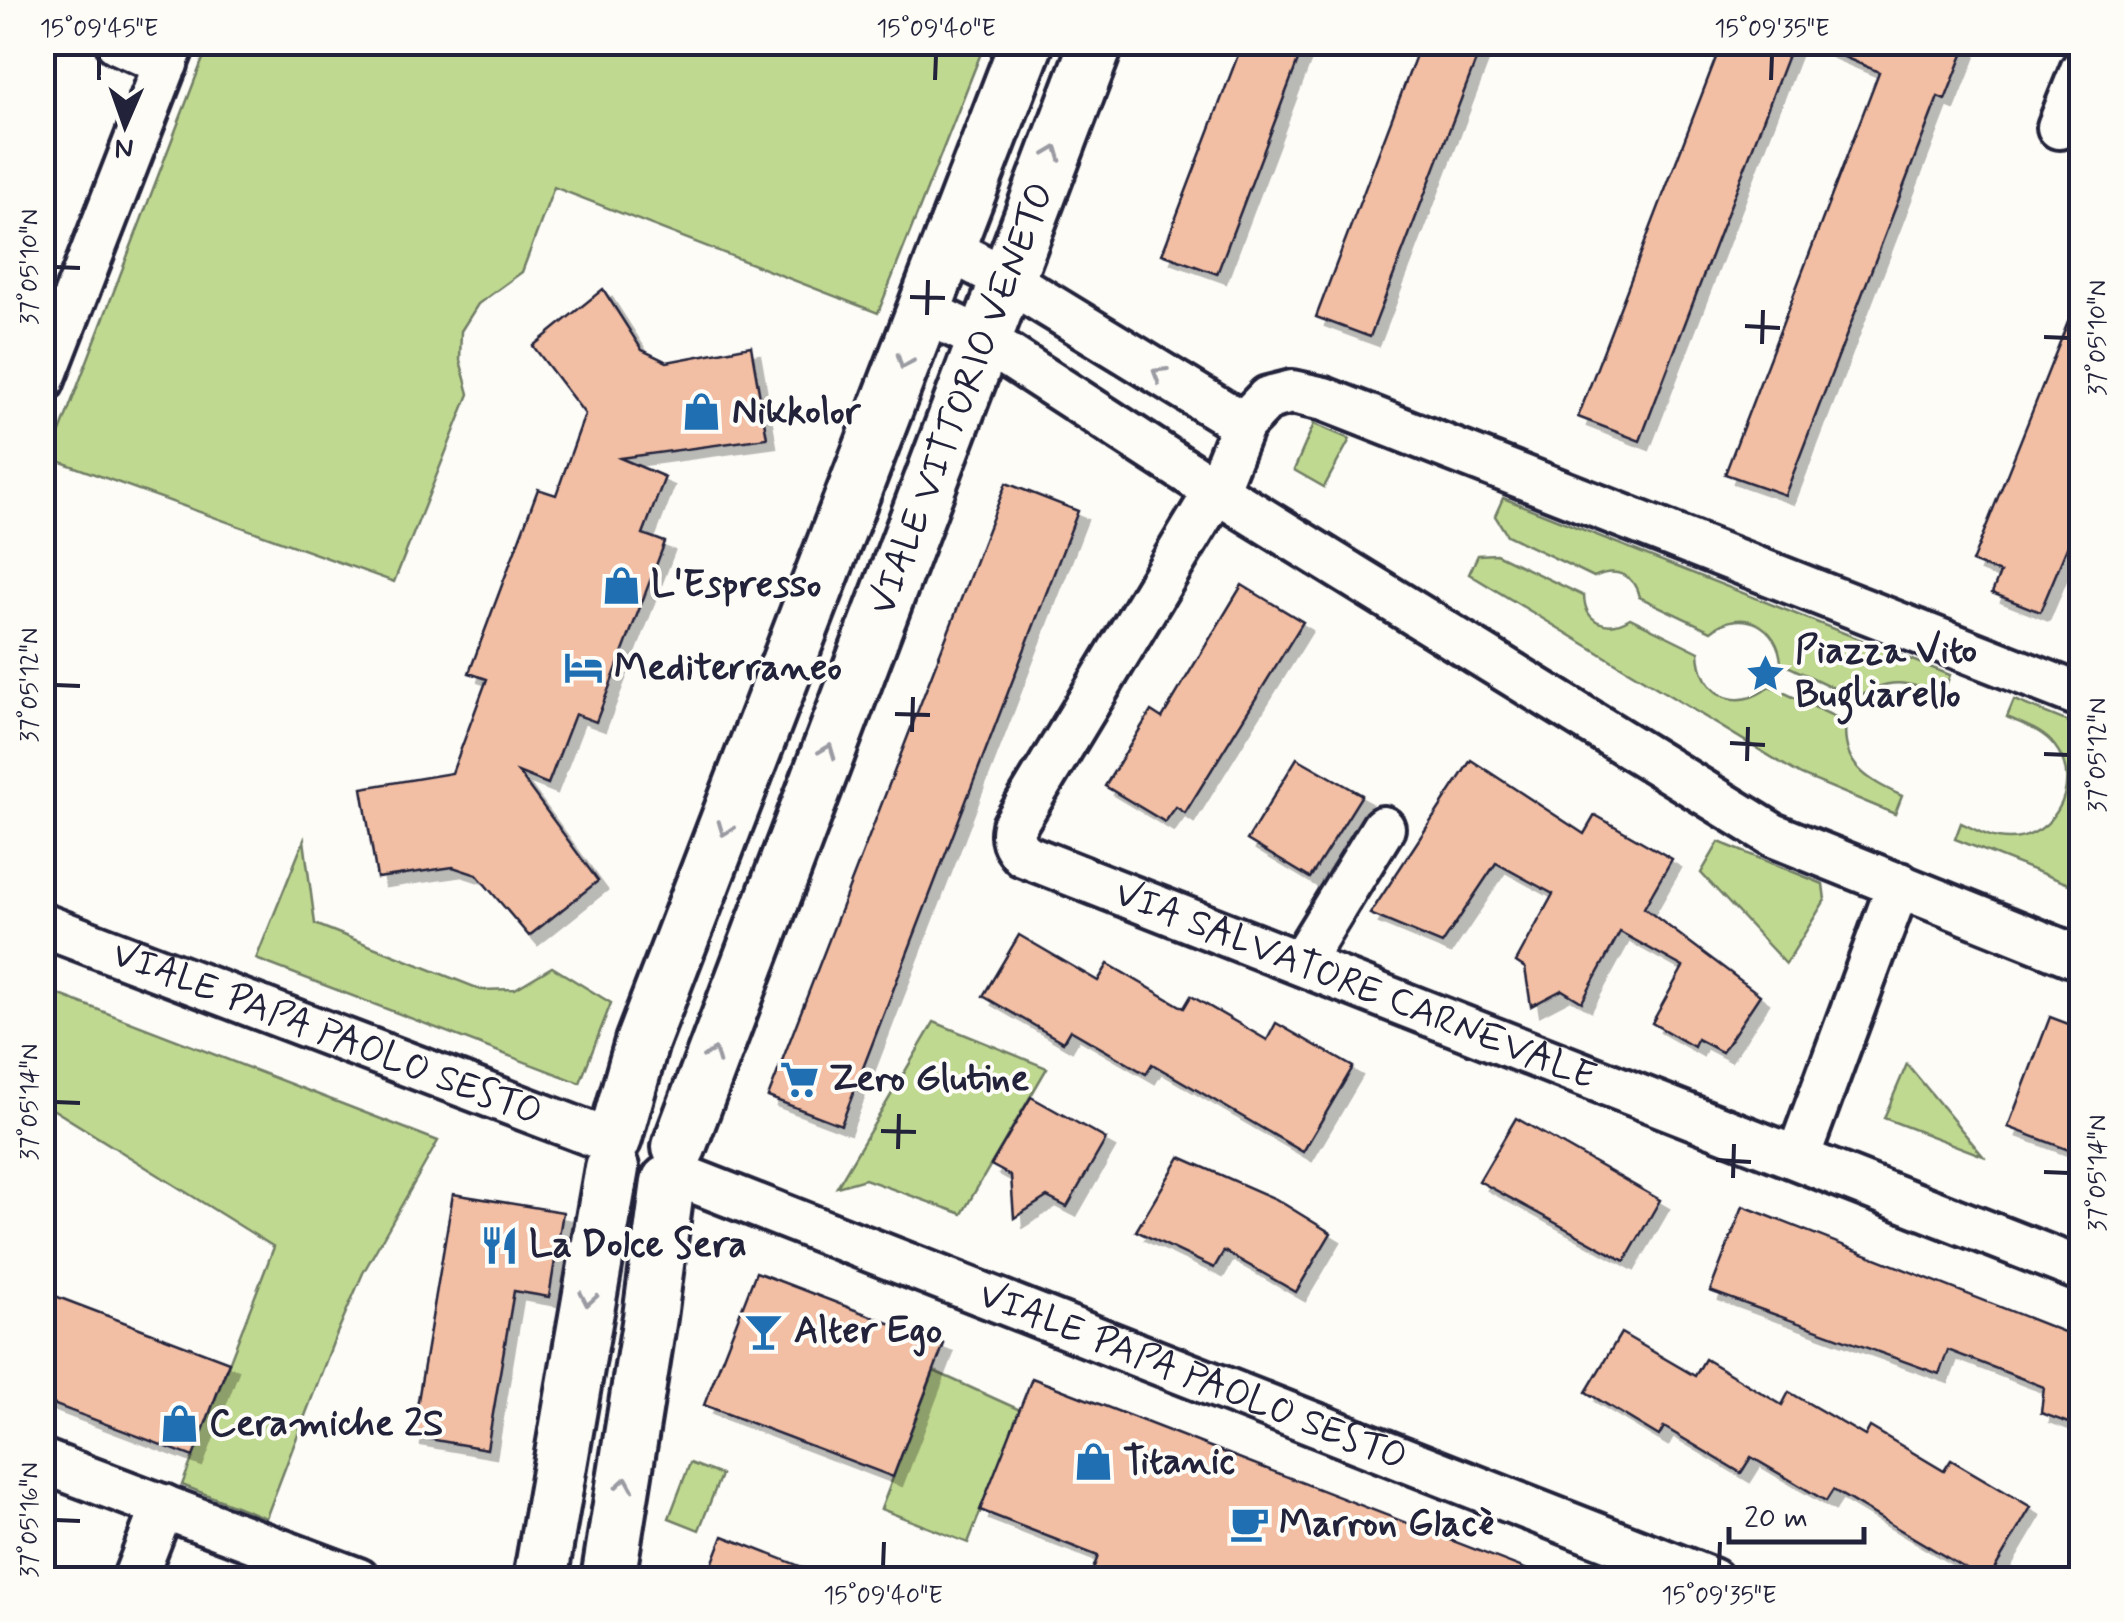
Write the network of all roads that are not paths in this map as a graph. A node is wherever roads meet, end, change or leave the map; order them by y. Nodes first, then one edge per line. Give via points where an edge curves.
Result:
1 (117, 42) edge
2 (1027, 42) edge
3 (1096, 42) edge
4 (170, 54) edge
5 (2082, 70) edge
6 (2058, 127) dead end
7 (948, 249) junction
8 (1006, 280) junction
9 (924, 311) junction
10 (984, 340) junction
11 (42, 382) edge
12 (1242, 424) junction
13 (1216, 491) junction
14 (2082, 696) edge
15 (1382, 828) dead end
16 (1899, 884) junction
17 (42, 925) edge
18 (2082, 958) edge
19 (1302, 962) junction
20 (613, 1150) junction
21 (1798, 1157) junction
22 (674, 1167) junction
23 (2082, 1270) edge
24 (42, 1461) edge
25 (162, 1506) junction
26 (134, 1580) edge
27 (358, 1580) edge
28 (540, 1580) edge
29 (608, 1580) edge
30 (1712, 1580) edge

1 - 4 street
2 - 7 street, VIALE VITTORIO VENETO
8 -> 3 street, VIALE VITTORIO VENETO
4 - 11 street
5 - 6 street
7 - 8 street
7 - 9 street, VIALE VITTORIO VENETO
8 - 10 street, VIALE VITTORIO VENETO
12 -> 8 street
9 - 10 street
9 -> 20 street, VIALE VITTORIO VENETO via 642,1042
10 - 13 street
22 -> 10 street, VIALE VITTORIO VENETO
12 - 13 street, VIA SALVATORE CARNEVALE
12 - 14 street via 1268,398 1292,392 1324,399
13 - 16 street via 1772,834
13 - 19 street, VIA SALVATORE CARNEVALE via 1012,835 1023,855
15 - 19 street
16 - 18 street
16 - 21 street
17 - 20 street, VIALE PAPA PAOLO SESTO
19 - 21 street, VIA SALVATORE CARNEVALE
20 - 22 street via 623,1128 644,1120 670,1130
20 -> 28 street, VIALE VITTORIO VENETO
21 - 23 street, VIA SALVATORE CARNEVALE
29 -> 22 street, VIALE VITTORIO VENETO
22 - 30 street, VIALE PAPA PAOLO SESTO
24 - 25 street
25 - 26 street
25 - 27 street

